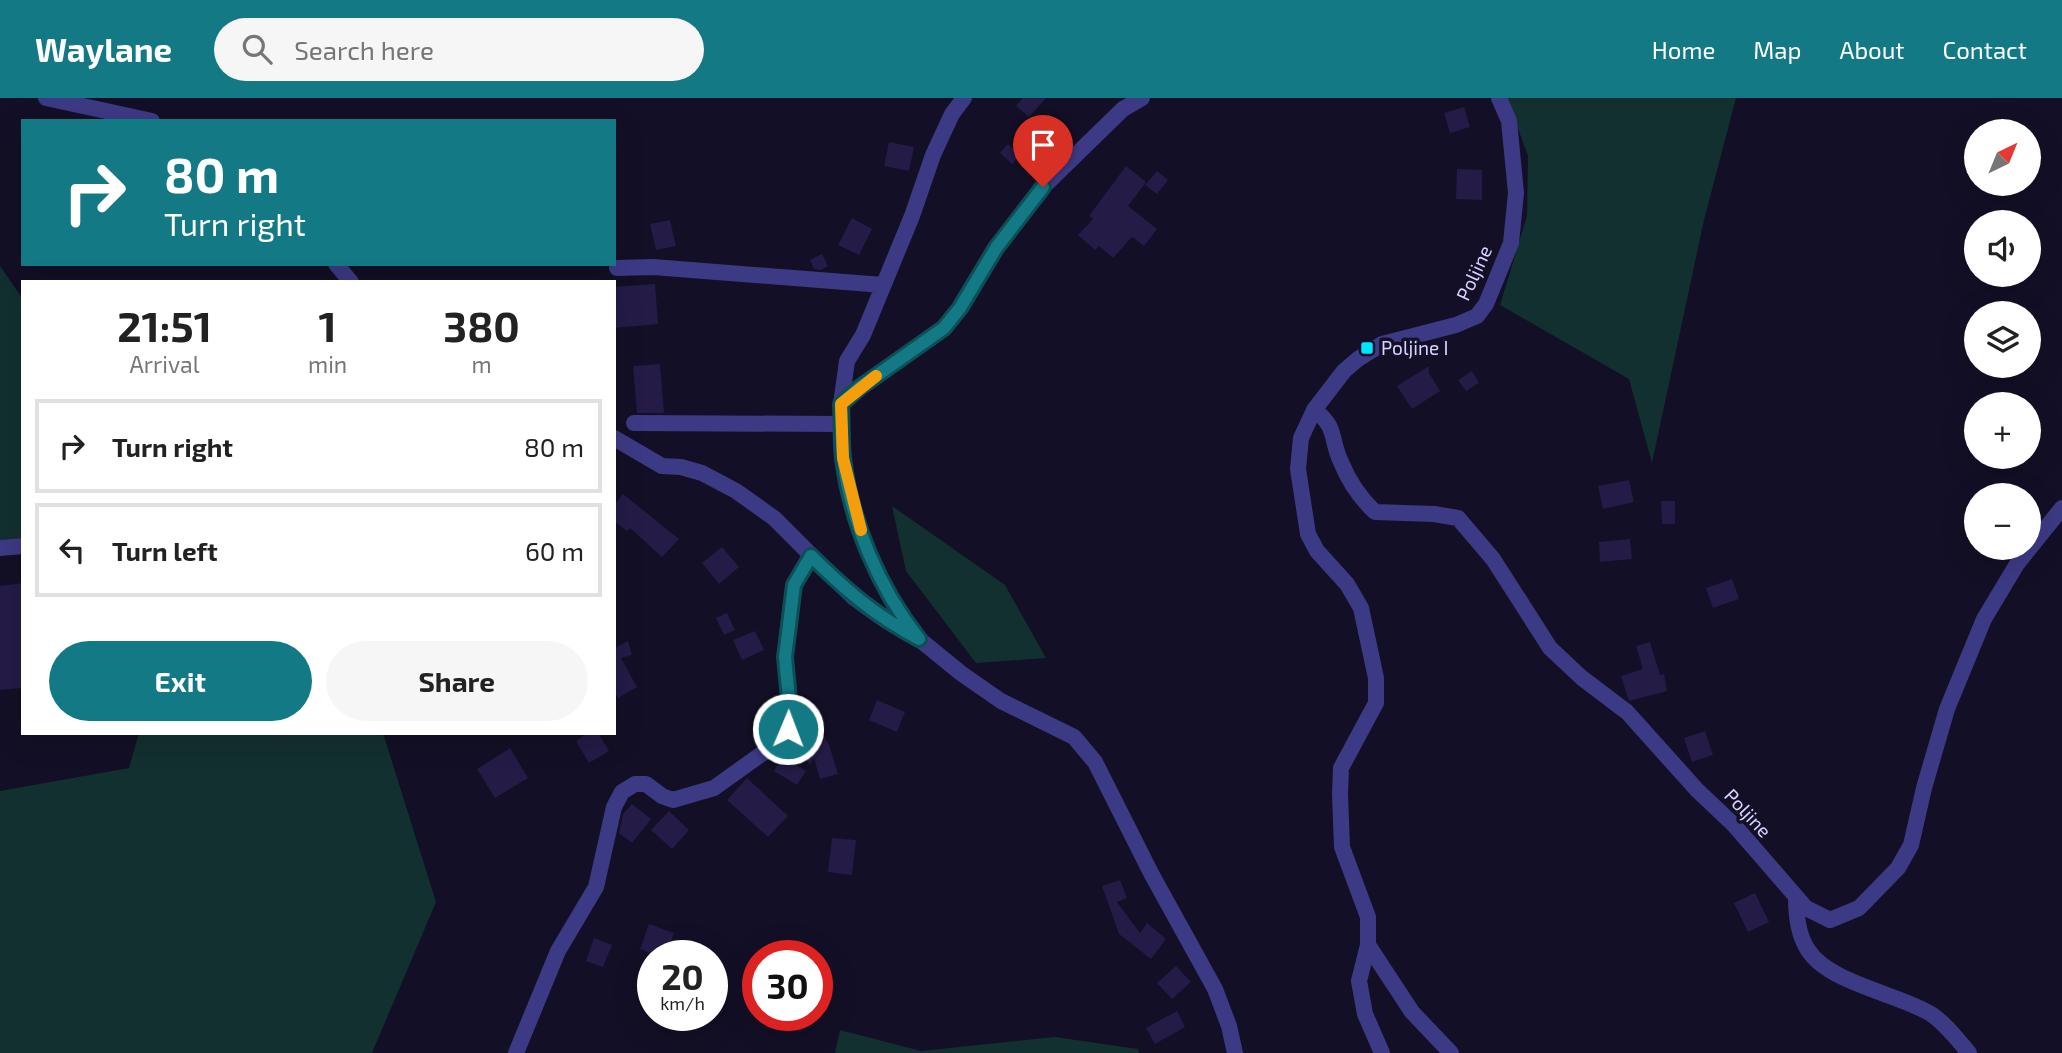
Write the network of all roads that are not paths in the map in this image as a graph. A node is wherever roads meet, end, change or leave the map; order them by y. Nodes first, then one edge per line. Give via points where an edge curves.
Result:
1 (46, 98) edge
2 (964, 98) edge
3 (1142, 98) edge
4 (1499, 98) edge
5 (143, 119) edge
6 (338, 266) edge
7 (618, 268) dead end
8 (349, 280) edge
9 (883, 285) junction
10 (841, 404) junction
11 (1314, 411) junction
12 (634, 424) dead end
13 (842, 424) junction
14 (616, 439) edge
15 (2062, 508) edge
16 (21, 546) edge
17 (0, 548) edge
18 (811, 556) junction
19 (919, 639) junction
20 (1796, 898) junction
21 (1368, 945) junction
22 (516, 1053) edge
23 (1235, 1053) edge
24 (1382, 1053) edge
25 (1451, 1053) edge
26 (1969, 1053) edge

1 - 5 street
2 - 9 street via 933,155
3 - 10 street via 1123,109 1043,187 944,328
4 - 11 street, Poljine via 1509,121 1516,193 1511,243 1486,304 1477,316 1457,325 1382,344 1344,371
6 - 8 street
7 - 9 street
9 - 10 street via 847,361
10 - 13 street
11 - 20 street, Poljine via 1326,418 1339,459 1357,494 1374,512 1458,518 1493,559 1550,649 1627,712
11 - 21 street, Poljine via 1301,438 1298,469 1308,534 1361,608 1376,678 1376,704 1341,768 1340,794 1342,847 1368,916
12 - 13 street
13 - 19 street via 843,458 856,518 897,611
14 - 18 street via 662,466 702,473 736,491 774,518
15 - 20 street, Poljine via 2017,564 1984,619 1947,709 1911,845 1898,868 1859,908 1830,920
16 - 17 street
18 - 19 street via 854,598
18 - 22 street via 794,585 785,657 788,729 764,753 714,788 673,800 646,784 622,792 614,807 596,887 558,951
19 - 23 street via 1001,701 1074,737 1095,762 1215,989
20 - 26 street via 1807,949 1823,965 1940,1020
21 - 24 street, Poljine via 1359,981 1365,1014
21 - 25 street via 1412,1013

